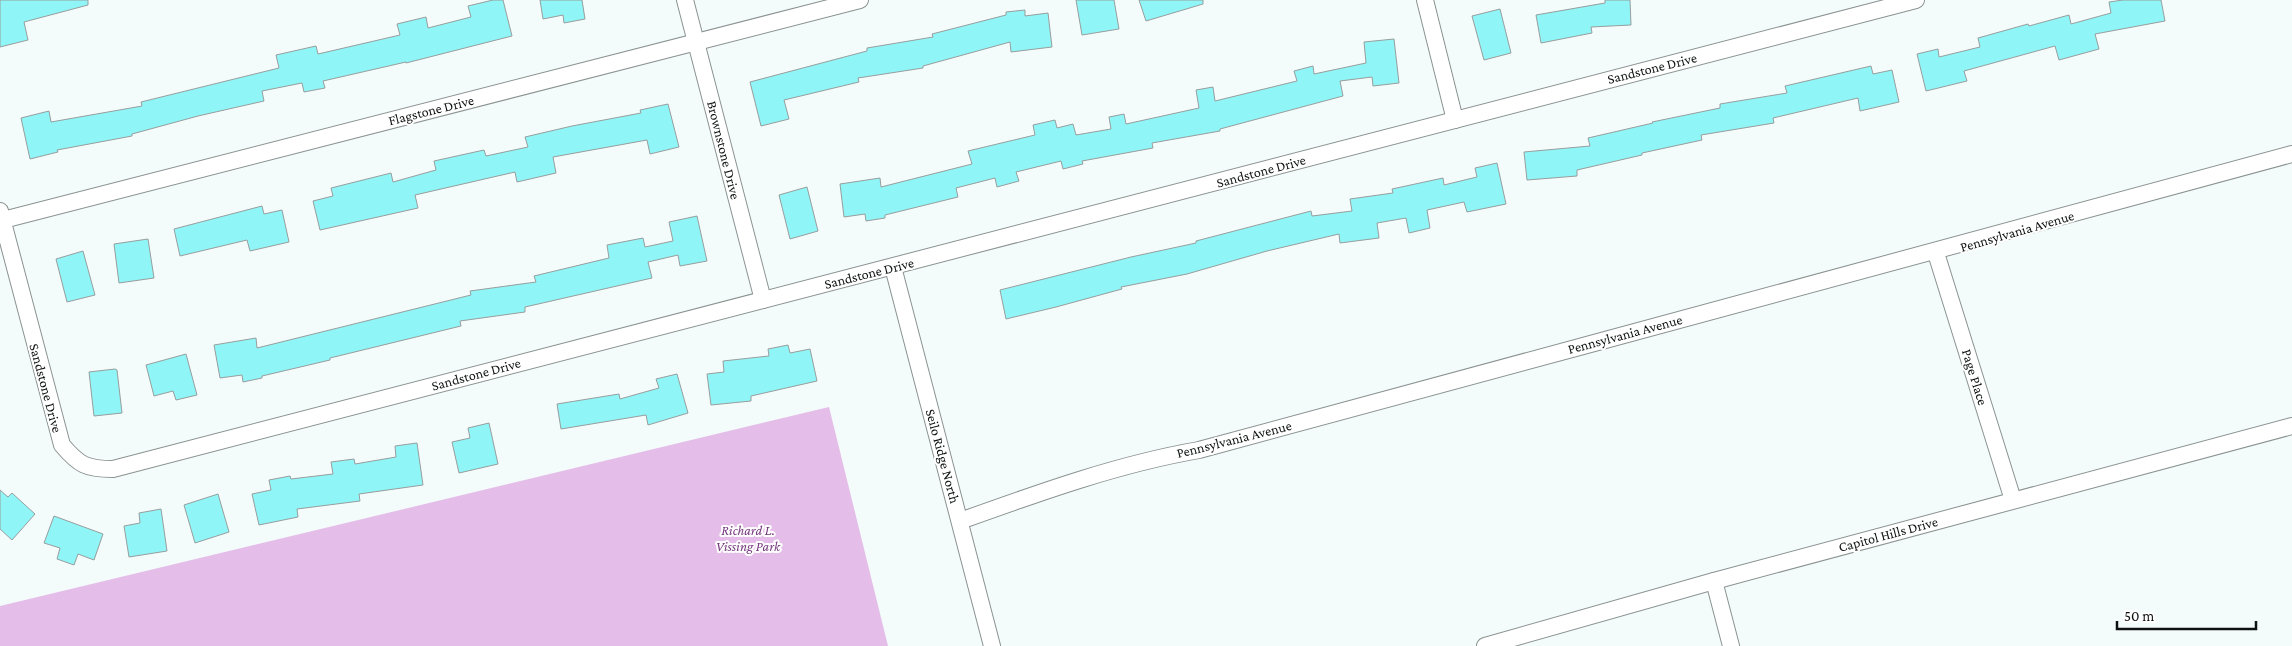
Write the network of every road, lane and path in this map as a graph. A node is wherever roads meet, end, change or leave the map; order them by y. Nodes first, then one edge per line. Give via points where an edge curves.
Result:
1 (685, 0) edge
2 (860, 0) edge
3 (1425, 0) edge
4 (1916, 0) edge
5 (696, 42) junction
6 (1456, 120) junction
7 (2292, 154) edge
8 (1, 216) edge
9 (1936, 253) junction
10 (893, 267) junction
11 (763, 300) junction
12 (2292, 426) edge
13 (2013, 500) junction
14 (960, 521) junction
15 (1714, 581) junction
16 (992, 646) edge
17 (1485, 646) edge
18 (1731, 646) edge

1 - 5 street, Brownstone Drive
2 - 5 street, Flagstone Drive
3 - 6 street
4 - 6 street, Sandstone Drive
5 - 8 street, Flagstone Drive
5 - 11 street, Brownstone Drive
6 - 10 street, Sandstone Drive
7 - 9 street, Pennsylvania Avenue
8 - 11 street, Sandstone Drive via 62,445 78,463 95,469 113,469
9 - 13 street, Page Place
9 - 14 street, Pennsylvania Avenue via 1589,343 1200,450 1163,456
10 - 11 street, Sandstone Drive
10 - 14 street, Seilo Ridge North
12 - 13 street, Capitol Hills Drive
13 - 15 street, Capitol Hills Drive
14 - 16 street, Seilo Ridge North
15 - 17 street, Capitol Hills Drive
15 - 18 street

